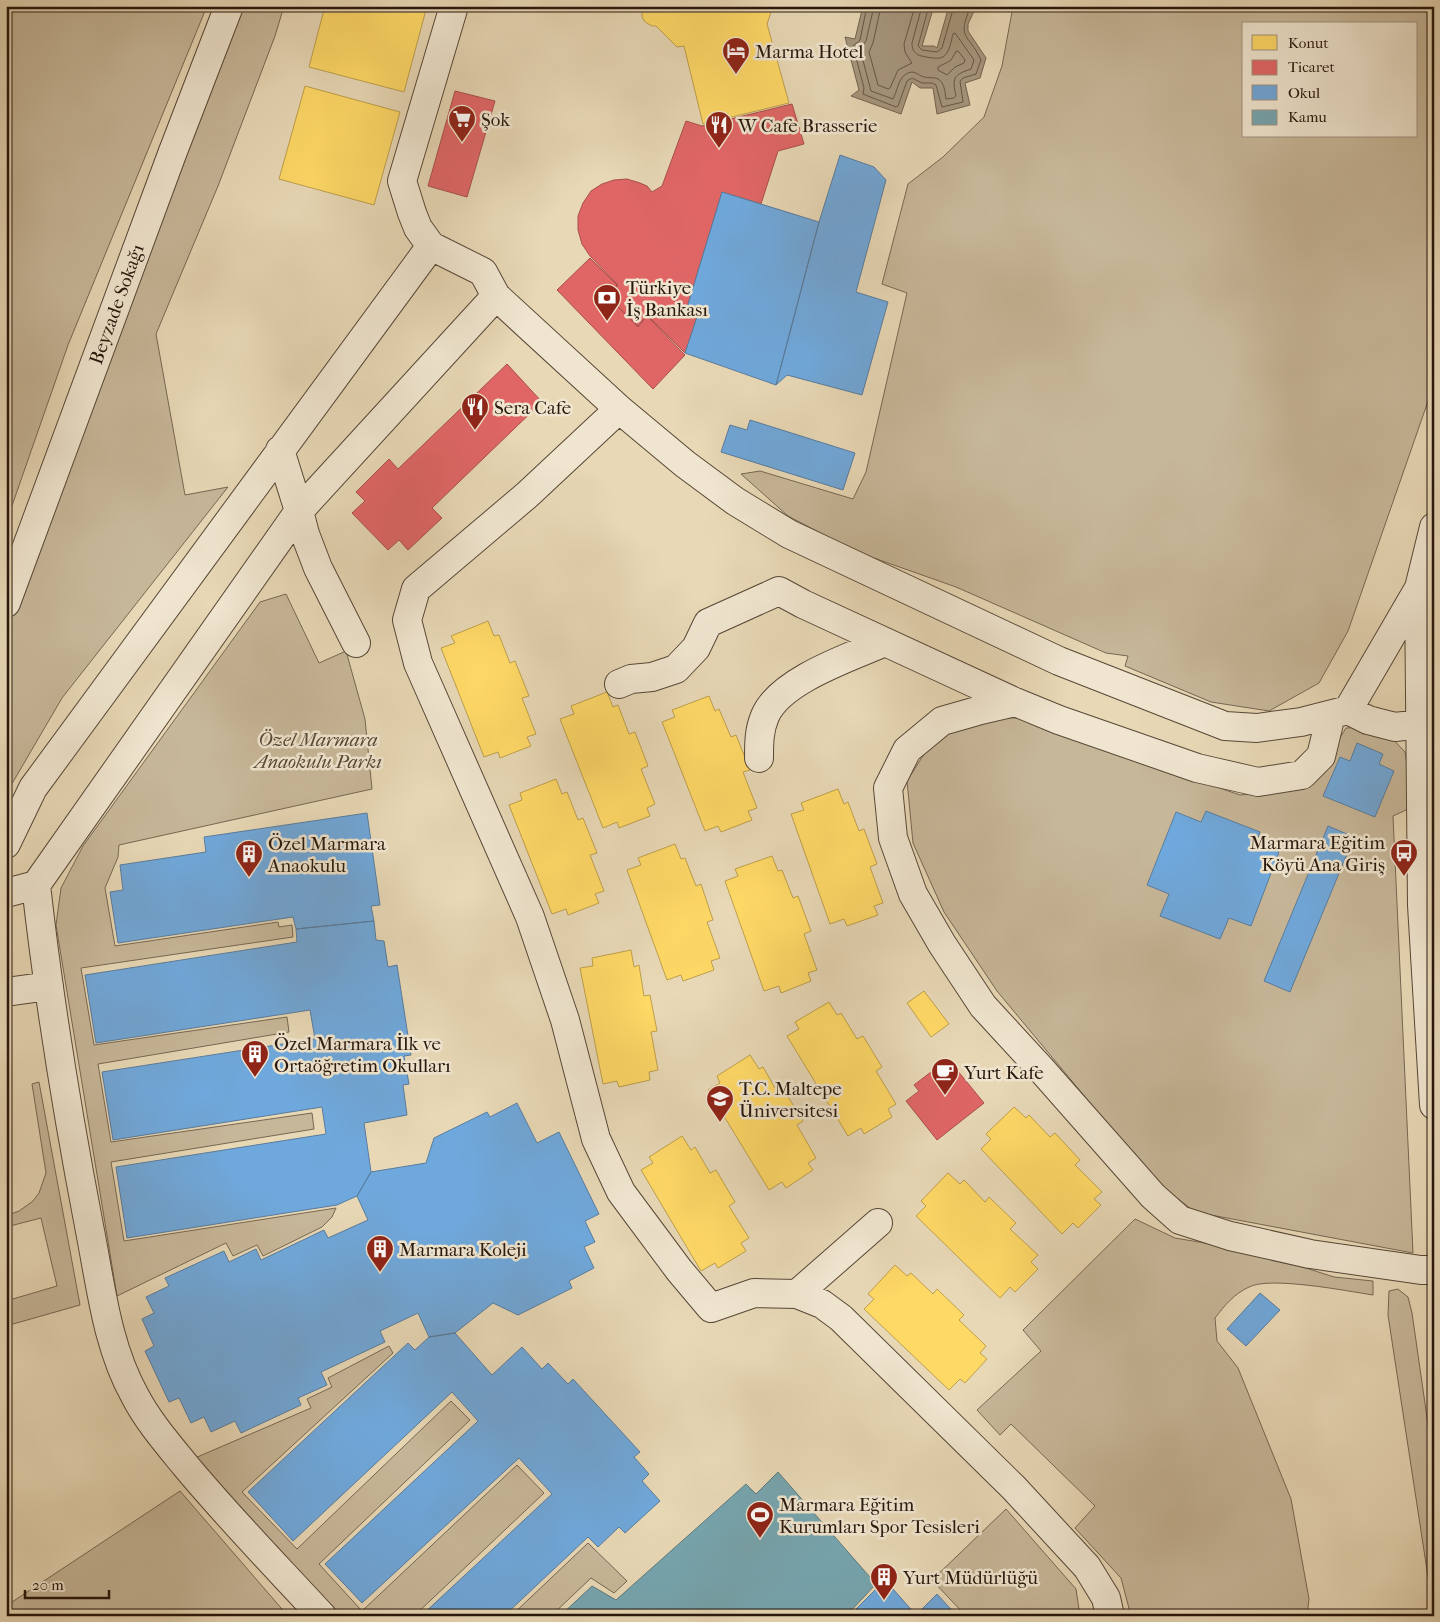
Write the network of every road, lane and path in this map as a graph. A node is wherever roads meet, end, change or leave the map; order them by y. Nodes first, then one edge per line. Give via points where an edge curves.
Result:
1 (229, 6) edge
2 (454, 6) edge
3 (431, 246) junction
4 (496, 296) junction
5 (619, 409) junction
6 (280, 450) junction
7 (299, 511) junction
8 (1434, 526) edge
9 (1419, 588) junction
10 (6, 603) edge
11 (885, 642) junction
12 (356, 643) dead end
13 (619, 684) dead end
14 (1015, 702) junction
15 (1339, 712) junction
16 (1420, 724) junction
17 (759, 758) dead end
18 (6, 844) edge
19 (36, 885) junction
20 (6, 893) edge
21 (50, 986) junction
22 (6, 992) edge
23 (1434, 1105) edge
24 (878, 1223) dead end
25 (1434, 1270) edge
26 (797, 1294) junction
27 (322, 1616) edge
28 (1110, 1616) edge

1 - 10 street, Beyzade Sokağı
2 - 3 street via 402,181 418,228
3 - 4 street via 483,272
3 - 6 street
4 - 5 street
4 - 7 street
5 - 15 street via 735,501 789,534 1058,661 1225,726 1257,728 1301,722
5 - 26 street via 527,494 416,589 407,620 418,663 530,917 565,1020 596,1139 621,1192 679,1270 712,1308 754,1292
6 - 7 street
6 - 18 street via 33,788
7 - 12 street via 318,568
7 - 19 street
8 - 9 street
9 - 15 street
9 - 16 street
11 - 13 street via 779,591 708,623 696,648 676,669
11 - 14 street
11 - 17 street via 817,672 783,692 766,714 759,734
14 - 15 street via 1196,768 1258,782 1302,775 1321,756 1329,724
14 - 25 street via 942,721 907,750 888,788 893,838 913,894 983,1006 1153,1196 1180,1220 1230,1236 1310,1254
15 - 16 street via 1395,727
16 - 23 street via 1422,905
19 - 20 street
19 - 21 street
21 - 22 street
21 - 27 street via 72,1140 110,1332 121,1368 157,1431
24 - 26 street
26 - 28 street via 822,1304 841,1318 1014,1488 1087,1567 1106,1598

